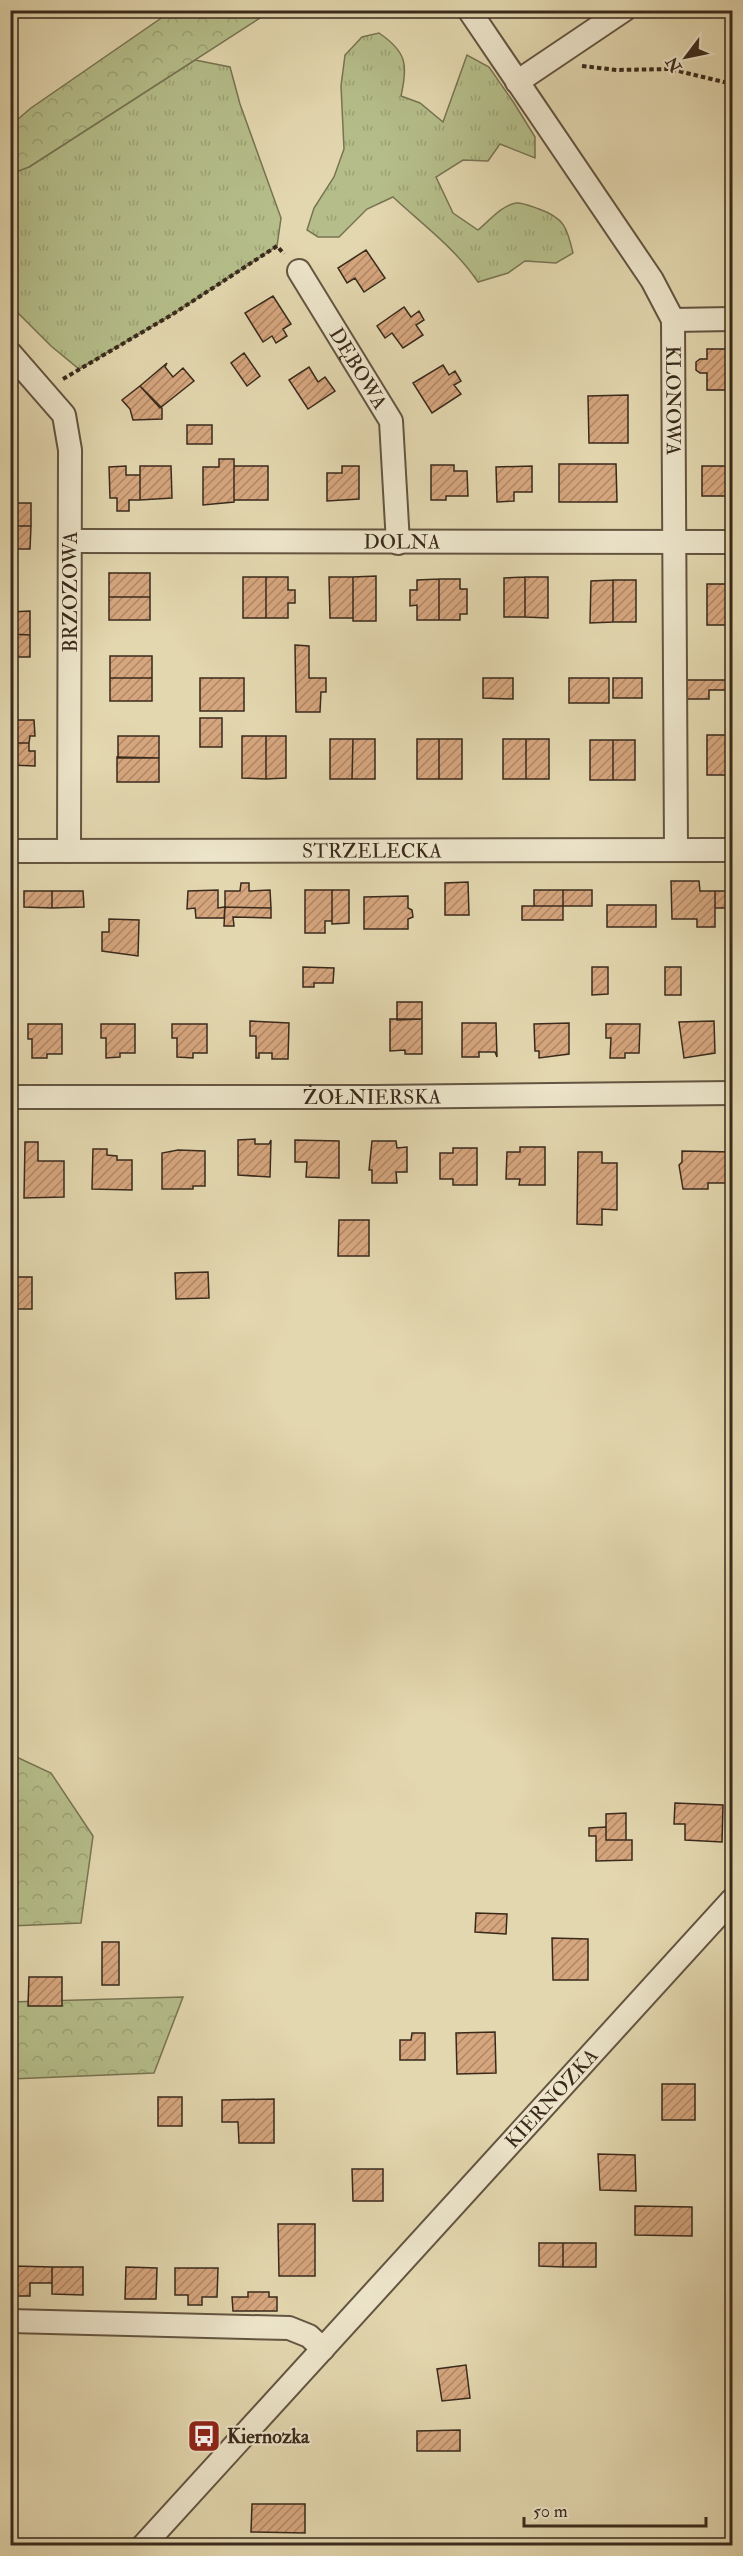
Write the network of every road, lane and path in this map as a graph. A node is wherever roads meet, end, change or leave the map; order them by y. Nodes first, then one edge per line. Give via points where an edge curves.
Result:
1 (469, 10) edge
2 (624, 10) edge
3 (561, 52) junction
4 (517, 82) junction
5 (732, 84) edge
6 (299, 271) joint
7 (732, 319) edge
8 (673, 320) junction
9 (10, 353) edge
10 (44, 390) junction
11 (70, 541) junction
12 (673, 542) junction
13 (732, 542) edge
14 (398, 543) junction
15 (676, 850) junction
16 (732, 850) edge
17 (10, 851) edge
18 (69, 851) junction
19 (732, 1093) edge
20 (10, 1098) edge
21 (732, 1900) edge
22 (10, 2321) edge
23 (323, 2349) junction
24 (143, 2546) edge

1 - 4 street, KLONOWA
2 - 3 street
3 - 4 street
3 - 5 path via 569,63 576,65 617,70 670,69
4 - 8 street, KLONOWA via 652,280
6 - 10 path via 277,246
6 - 14 street, DĘBOWA via 391,421
7 - 8 street
8 - 12 street, KLONOWA
9 - 10 street, BRZOZOWA
10 - 11 street, BRZOZOWA via 64,415 70,450
11 - 14 street, DOLNA
11 - 18 street, BRZOZOWA
12 - 13 street, DOLNA
12 - 14 street, DOLNA
12 - 15 street, KLONOWA
15 - 16 street, STRZELECKA
15 - 18 street, STRZELECKA
17 - 18 street, STRZELECKA
19 - 20 street, ŻOŁNIERSKA
21 - 23 street, KIERNOZKA
22 - 23 street via 289,2328 309,2336
23 - 24 street, KIERNOZKA

